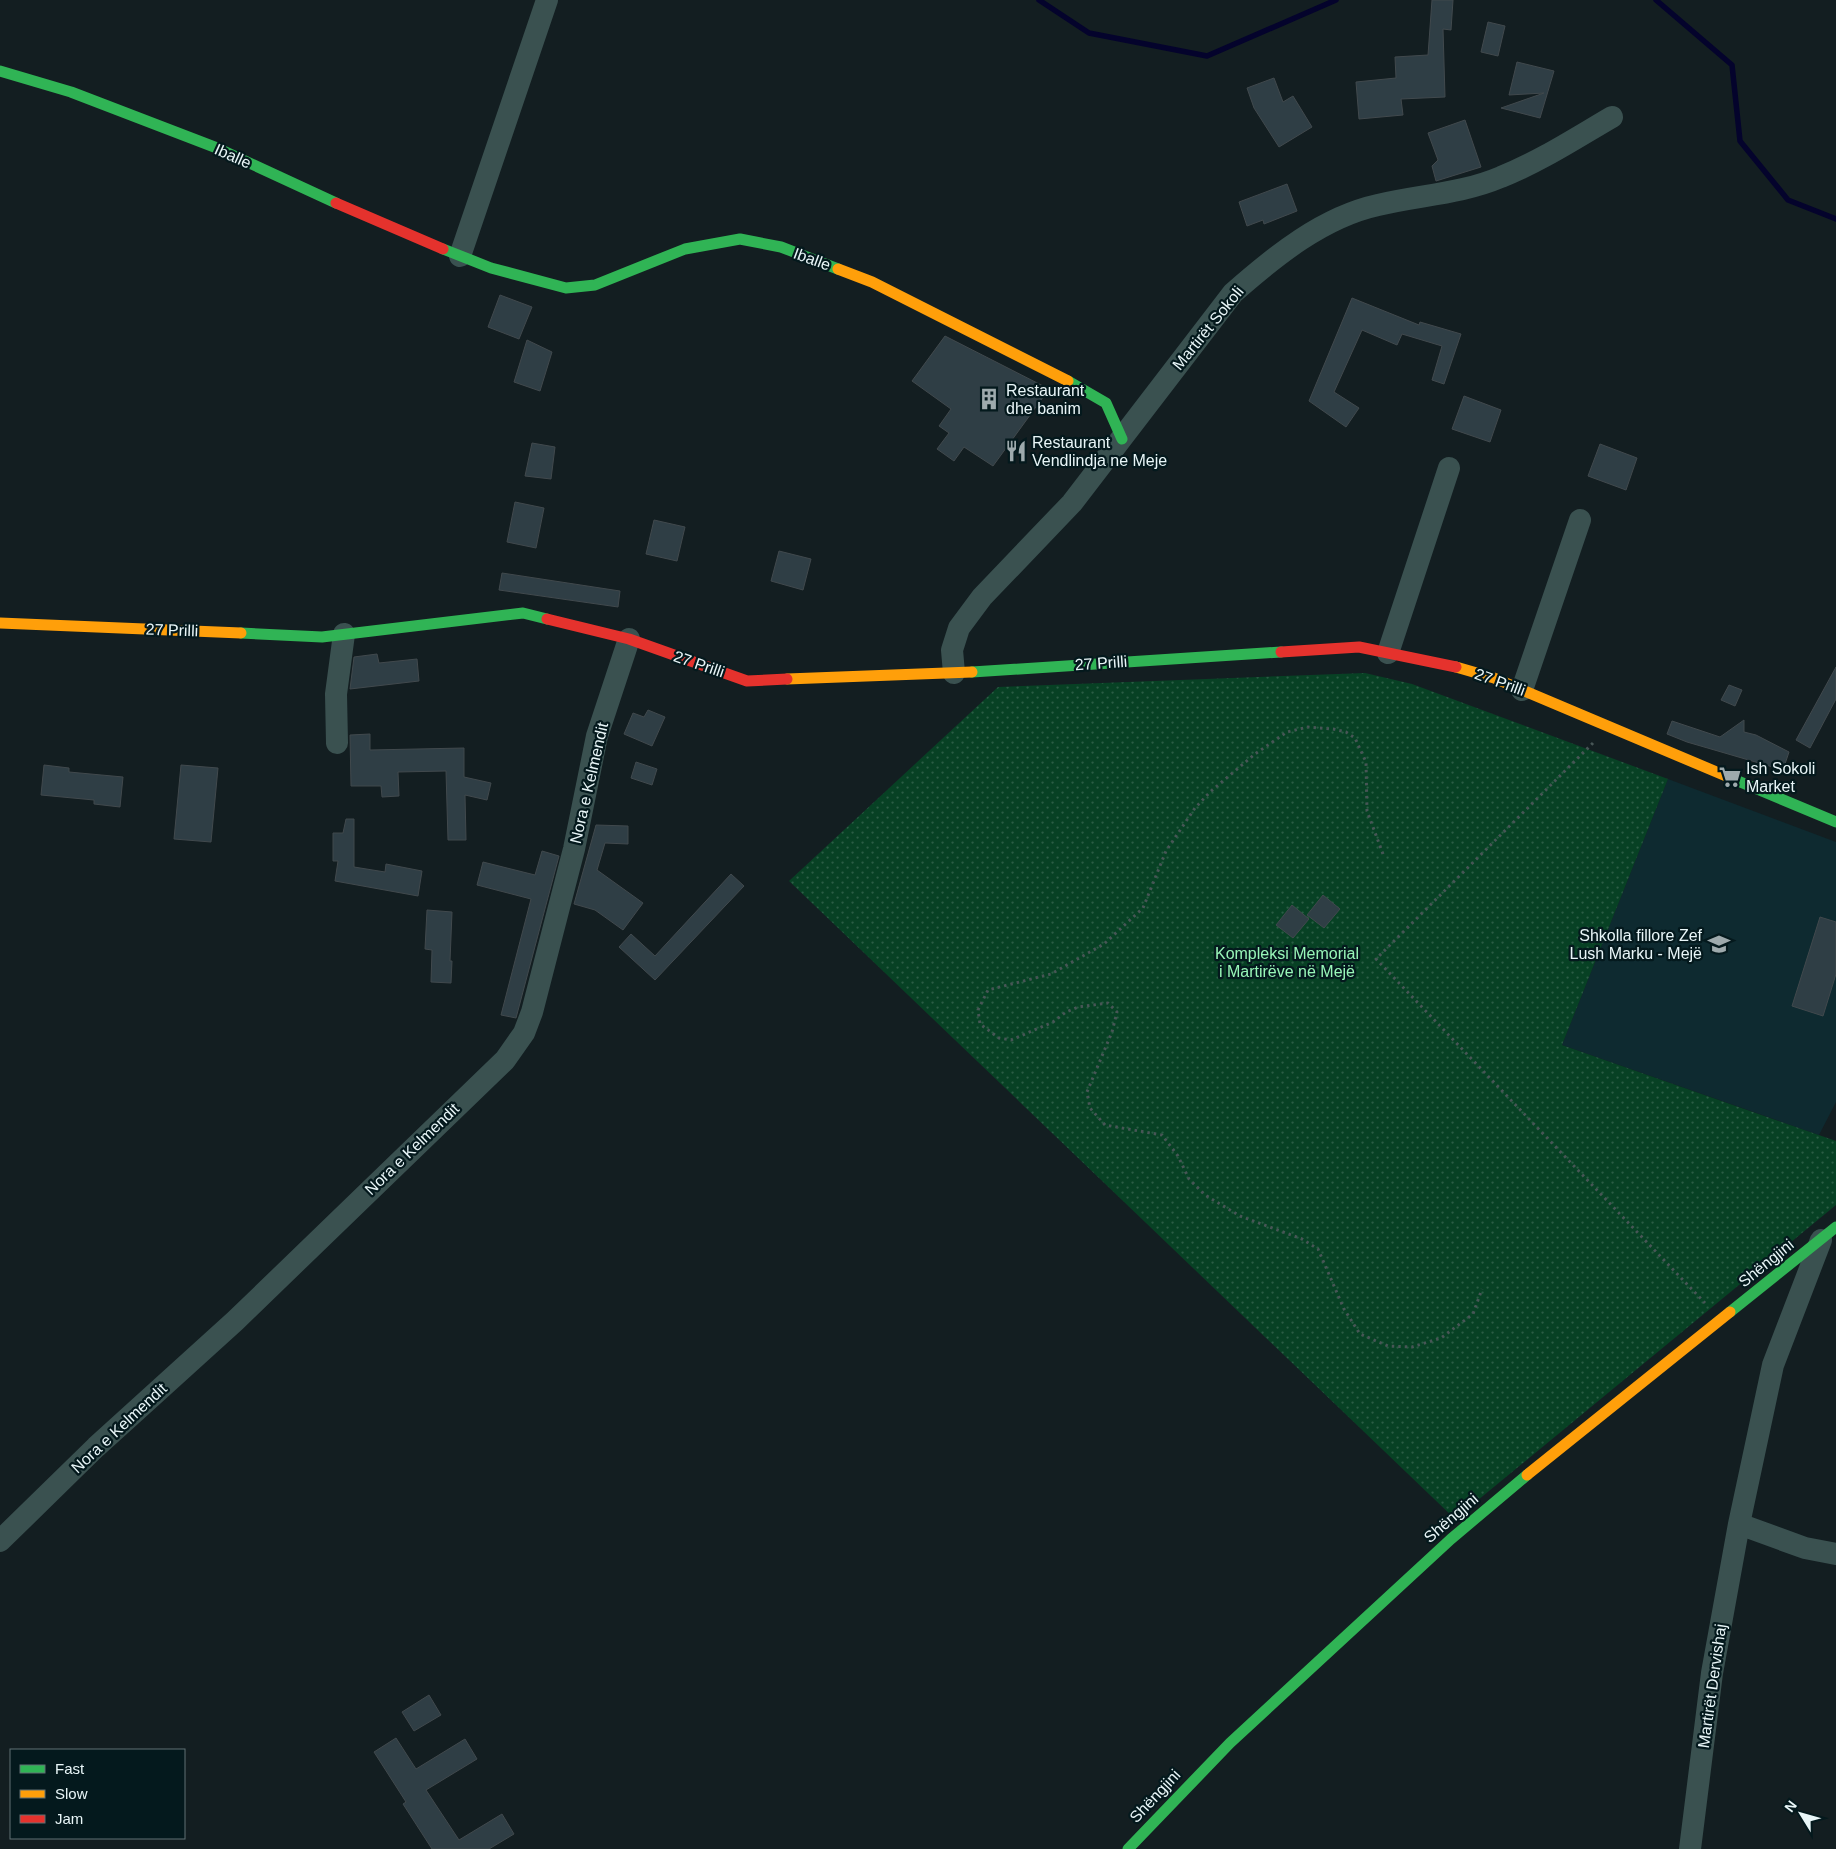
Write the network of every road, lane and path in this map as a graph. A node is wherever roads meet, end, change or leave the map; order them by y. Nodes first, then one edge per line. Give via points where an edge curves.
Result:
1 (547, 0) edge
2 (0, 71) edge
3 (1612, 117) dead end
4 (460, 256) junction
5 (1122, 439) junction
6 (1449, 468) dead end
7 (1580, 520) dead end
8 (0, 623) edge
9 (344, 634) junction
10 (629, 639) junction
11 (1388, 653) junction
12 (954, 673) junction
13 (1522, 690) junction
14 (1609, 726) junction
15 (337, 743) dead end
16 (1836, 822) edge
17 (1382, 854) dead end
18 (1829, 1234) edge
19 (1482, 1290) dead end
20 (1721, 1320) junction
21 (1739, 1524) junction
22 (0, 1541) edge
23 (1836, 1554) edge
24 (1128, 1849) edge
25 (1690, 1849) edge

1 - 4 street
2 - 4 street, Iballe via 71,92 217,148 397,231
3 - 5 street, Martirët Sokoli via 1501,177 1451,193 1377,205 1324,225 1264,266 1233,292
4 - 5 street, Iballe via 539,282 578,288 595,285 685,249 717,242 740,240 780,247 872,282 1092,393 1106,404
5 - 12 street, Martirët Sokoli via 1072,504 982,597 959,628 952,650
6 - 11 street
7 - 13 street
8 - 9 street, 27 Prilli via 322,637
9 - 10 street, 27 Prilli via 524,613
9 - 15 street via 336,694
10 - 12 street, 27 Prilli via 747,681
10 - 22 street, Nora e Kelmendit via 597,736 574,849 532,1012 517,1044 505,1060 236,1321 96,1447
11 - 12 street, 27 Prilli via 1359,647
11 - 13 street, 27 Prilli via 1458,667
13 - 14 street, 27 Prilli
14 - 16 street, 27 Prilli
14 - 20 path via 1376,959
17 - 19 path via 1368,811 1366,762 1355,738 1333,728 1308,727 1287,732 1255,754 1195,808 1166,851 1143,908 1104,944 1050,974 988,990 978,1010 980,1024 999,1038 1012,1040 1053,1022 1072,1009 1108,1003 1117,1012 1087,1092 1090,1108 1106,1125 1162,1135 1178,1156 1189,1179 1205,1195 1240,1216 1302,1238 1318,1249 1344,1309 1360,1334 1388,1346 1412,1347 1441,1338 1473,1314
18 - 20 street, Shëngjini
18 - 21 street, Martirët Dervishaj via 1773,1365
20 - 24 street, Shëngjini via 1451,1539 1230,1743
21 - 23 street via 1805,1548
21 - 25 street, Martirët Dervishaj via 1712,1673

